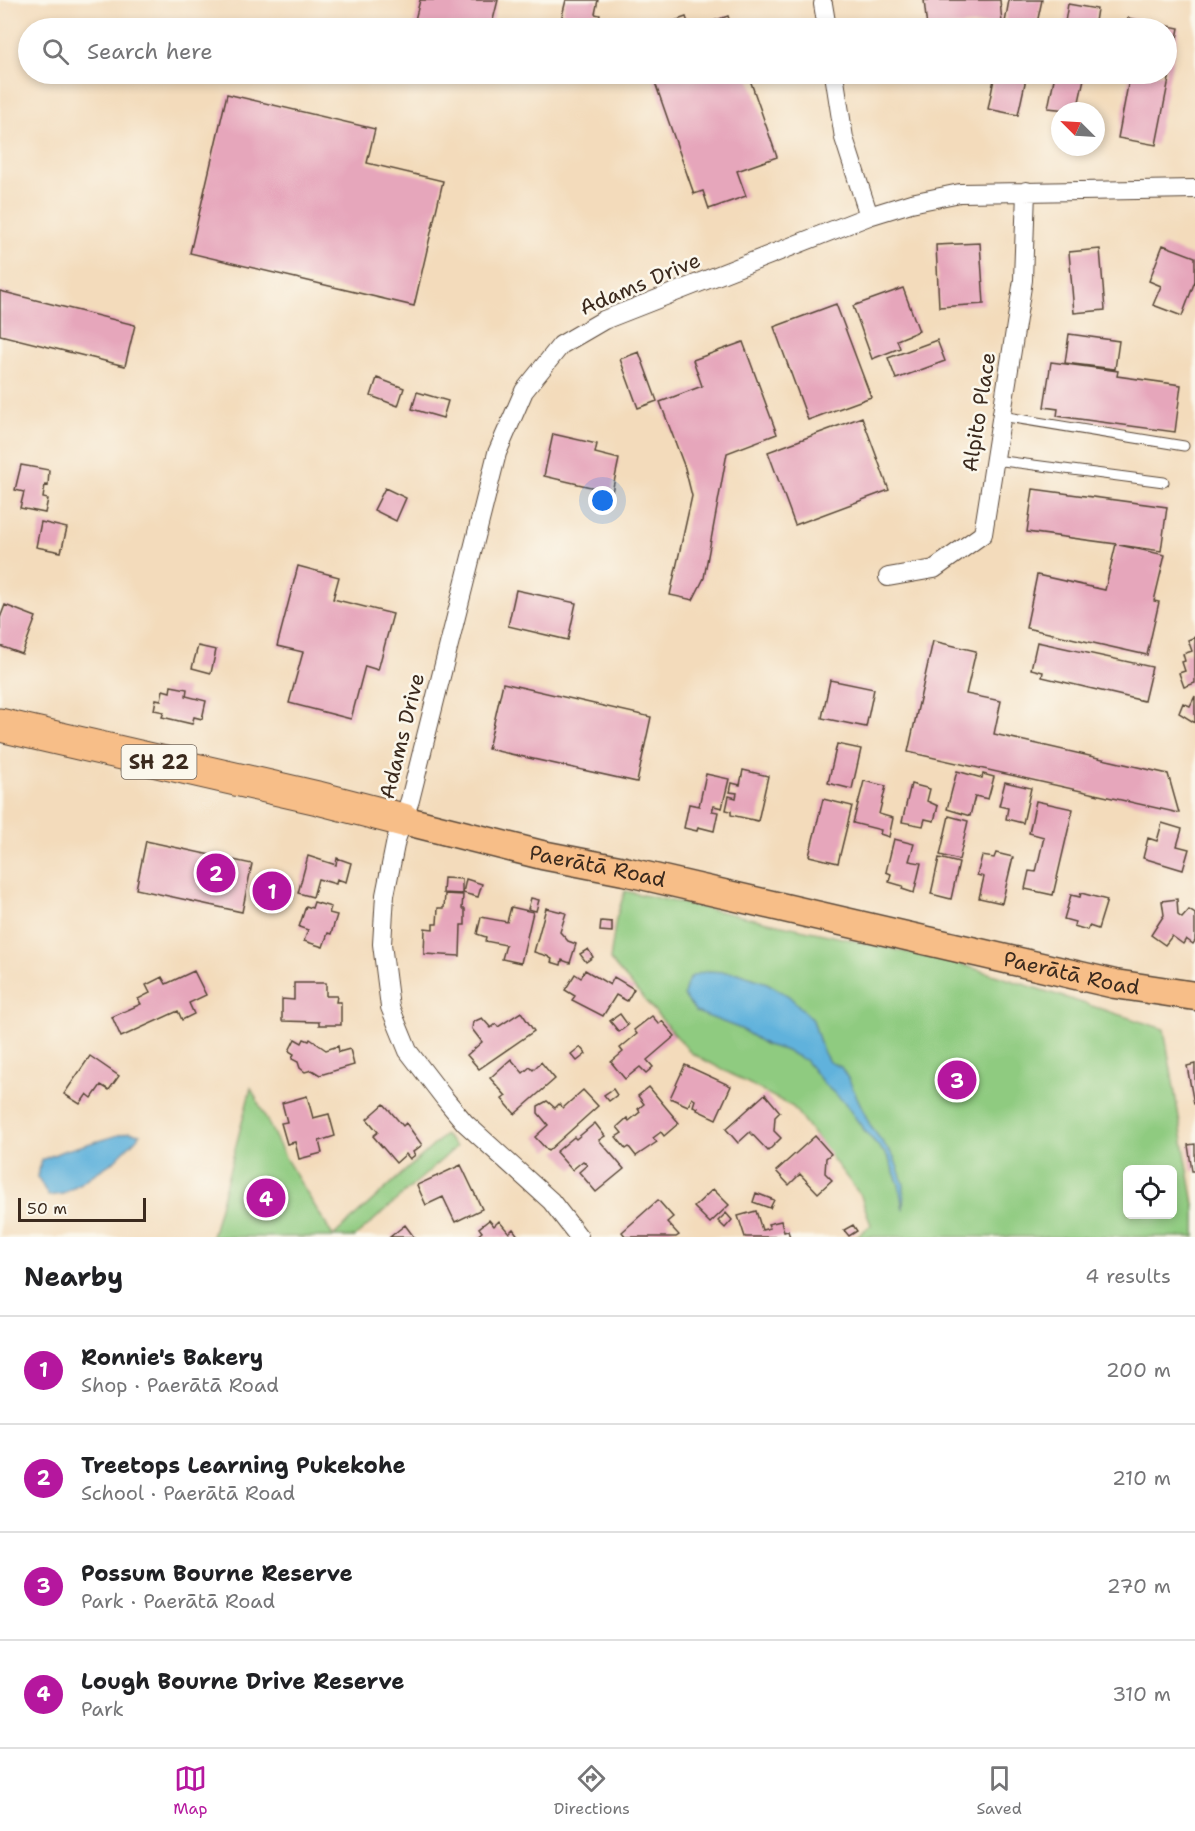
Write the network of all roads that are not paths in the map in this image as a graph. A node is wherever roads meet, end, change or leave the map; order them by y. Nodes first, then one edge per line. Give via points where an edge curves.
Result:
1 (823, 1) edge
2 (826, 18) edge
3 (836, 84) edge
4 (1195, 189) edge
5 (1026, 191) junction
6 (869, 216) junction
7 (1001, 416) junction
8 (1184, 446) dead end
9 (994, 460) junction
10 (1164, 482) dead end
11 (888, 577) dead end
12 (0, 725) edge
13 (403, 820) junction
14 (1195, 996) edge
15 (579, 1237) edge

1 - 2 street
3 - 6 street via 844,138
4 - 5 street, Adams Drive
5 - 6 street, Adams Drive via 960,193
5 - 7 street, Alpito Place via 1023,280
6 - 13 street, Adams Drive via 604,320 561,345 524,391 497,453
7 - 8 lane
7 - 9 street, Alpito Place
9 - 10 lane
9 - 11 street, Alpito Place via 983,534 934,569
12 - 13 highway, Paerātā Road / SH 22
13 - 14 main road, Paerātā Road / SH 22 via 1115,984
13 - 15 street, Adams Drive via 385,895 382,944 390,1007 408,1051 465,1123 551,1201

